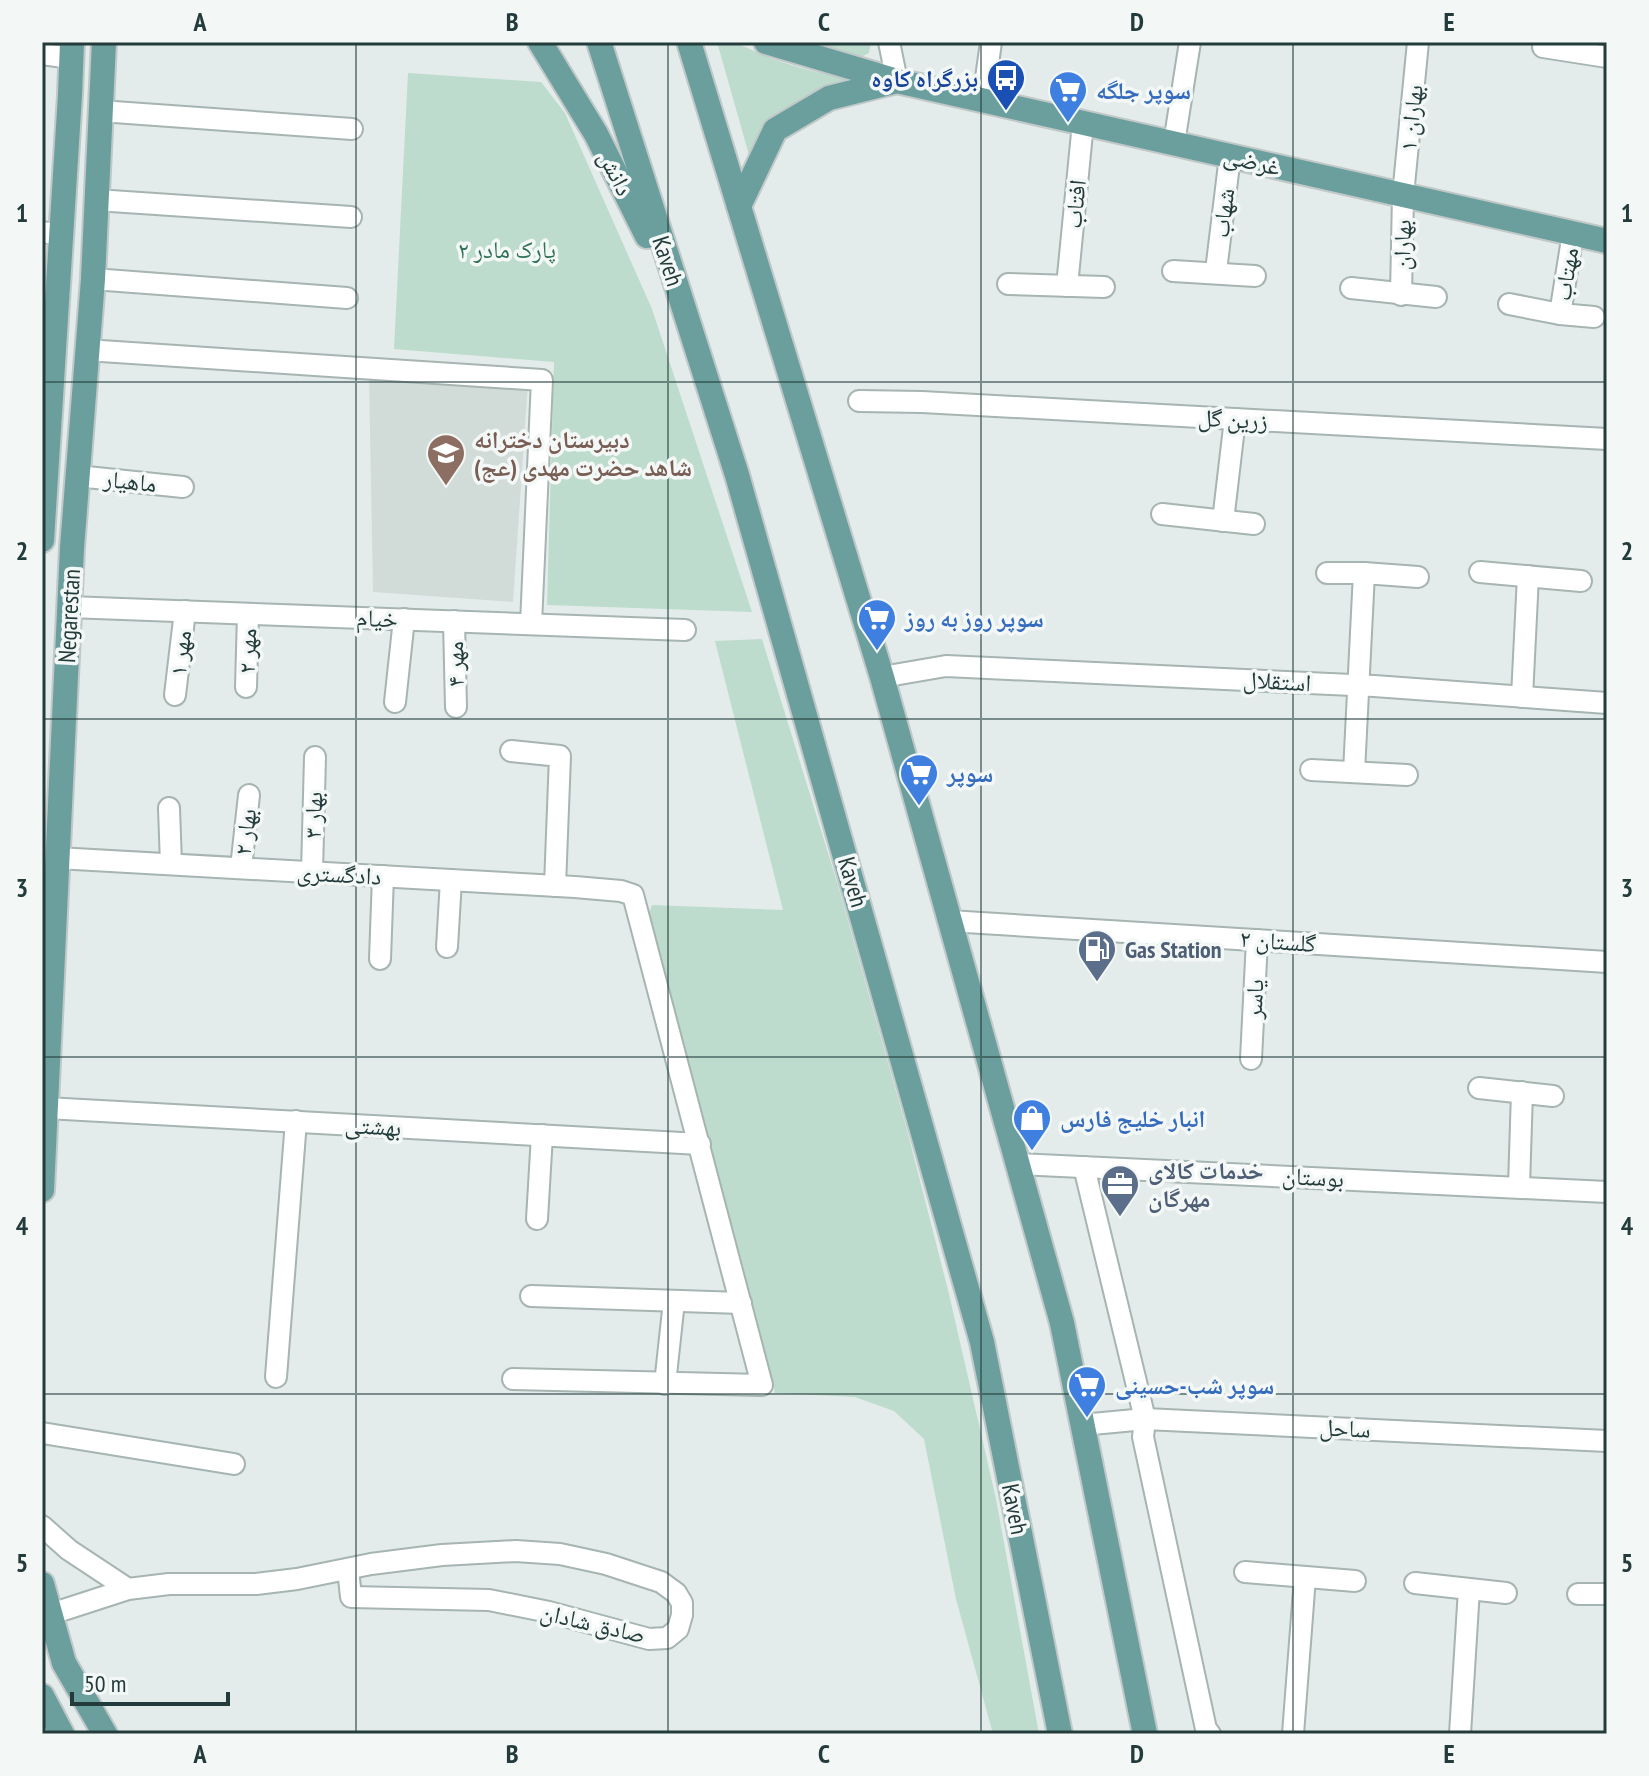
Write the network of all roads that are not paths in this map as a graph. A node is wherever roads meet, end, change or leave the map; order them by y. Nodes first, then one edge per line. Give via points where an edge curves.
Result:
1 (104, 42) edge
2 (540, 42) edge
3 (599, 42) edge
4 (689, 42) edge
5 (766, 42) edge
6 (889, 42) edge
7 (991, 42) edge
8 (1190, 42) edge
9 (1418, 42) edge
10 (1543, 47) dead end
11 (71, 50) edge
12 (42, 54) edge
13 (1607, 57) edge
14 (897, 81) junction
15 (983, 100) junction
16 (100, 111) junction
17 (1083, 123) junction
18 (352, 129) dead end
19 (1174, 143) junction
20 (1230, 156) junction
21 (1403, 195) junction
22 (96, 200) junction
23 (739, 206) junction
24 (351, 217) dead end
25 (1573, 233) junction
26 (52, 234) edge
27 (1607, 241) edge
28 (1173, 271) dead end
29 (1216, 271) junction
30 (1255, 276) dead end
31 (93, 279) junction
32 (1008, 284) dead end
33 (1067, 286) junction
34 (1104, 287) dead end
35 (1351, 288) dead end
36 (1401, 295) junction
37 (1436, 297) dead end
38 (347, 298) dead end
39 (1509, 304) dead end
40 (683, 308) junction
41 (1560, 314) junction
42 (1594, 317) dead end
43 (86, 350) junction
44 (859, 401) dead end
45 (1235, 419) junction
46 (48, 425) junction
47 (81, 425) junction
48 (1607, 439) edge
49 (46, 468) junction
50 (77, 476) junction
51 (183, 487) dead end
52 (1162, 514) dead end
53 (1223, 521) junction
54 (1254, 524) dead end
55 (42, 531) edge
56 (42, 540) edge
57 (1480, 572) dead end
58 (1327, 573) dead end
59 (1364, 573) junction
60 (1528, 576) junction
61 (1418, 577) dead end
62 (1581, 581) dead end
63 (69, 607) junction
64 (185, 611) junction
65 (248, 614) junction
66 (404, 619) junction
67 (454, 621) junction
68 (531, 624) junction
69 (685, 630) dead end
70 (882, 677) junction
71 (1358, 685) junction
72 (246, 687) dead end
73 (175, 695) dead end
74 (1522, 697) junction
75 (395, 702) dead end
76 (1607, 703) edge
77 (456, 707) dead end
78 (511, 751) dead end
79 (315, 757) dead end
80 (1311, 770) dead end
81 (1354, 772) junction
82 (1407, 775) dead end
83 (249, 795) dead end
84 (169, 808) dead end
85 (57, 858) junction
86 (171, 864) junction
87 (241, 868) junction
88 (312, 872) junction
89 (383, 876) junction
90 (451, 880) junction
91 (555, 886) junction
92 (949, 921) junction
93 (1257, 940) junction
94 (447, 947) dead end
95 (380, 959) dead end
96 (1607, 962) edge
97 (1251, 1059) dead end
98 (1479, 1088) dead end
99 (1522, 1092) junction
100 (1553, 1096) dead end
101 (46, 1108) junction
102 (296, 1121) junction
103 (542, 1135) junction
104 (700, 1144) junction
105 (1018, 1164) junction
106 (1084, 1167) junction
107 (1519, 1186) junction
108 (42, 1190) edge
109 (1607, 1192) edge
110 (537, 1219) dead end
111 (531, 1296) dead end
112 (674, 1301) junction
113 (741, 1303) junction
114 (276, 1377) dead end
115 (513, 1379) dead end
116 (665, 1384) junction
117 (1145, 1419) junction
118 (1082, 1425) junction
119 (42, 1433) edge
120 (1607, 1441) edge
121 (234, 1464) dead end
122 (42, 1526) edge
123 (348, 1569) junction
124 (1245, 1572) dead end
125 (1305, 1577) junction
126 (1355, 1581) dead end
127 (1415, 1583) dead end
128 (42, 1584) edge
129 (128, 1589) junction
130 (1469, 1589) junction
131 (1506, 1593) dead end
132 (1578, 1594) dead end
133 (1607, 1594) edge
134 (51, 1614) junction
135 (42, 1696) edge
136 (62, 1734) edge
137 (105, 1734) edge
138 (1060, 1734) edge
139 (1145, 1734) edge
140 (1210, 1734) edge
141 (1293, 1734) edge
142 (1460, 1734) edge

1 - 16 main road, Negarestan
2 - 40 main road, دانش via 596,134
3 - 40 main road, Kaveh
4 - 23 main road
5 - 14 main road, غرضی
6 - 14 street
7 - 15 street
8 - 19 street
9 - 21 street, بهاران ۱
10 - 13 street
11 - 12 street
11 - 26 main road, Negarestan
14 - 15 main road, غرضی
14 - 23 main road via 829,98 775,130
15 - 17 main road, غرضی
16 - 18 street
16 - 22 main road, Negarestan
17 - 19 main road, غرضی
17 - 33 street, افتاب
19 - 20 main road, غرضی
20 - 21 main road, غرضی
20 - 29 street, شهاب
21 - 25 main road, غرضی
21 - 36 street, بهاران
22 - 24 street
22 - 31 main road, Negarestan
23 - 70 main road
25 - 27 main road, غرضی
25 - 41 street, مهتاب
26 - 46 main road, Negarestan
28 - 29 street
29 - 30 street
31 - 38 street
31 - 43 main road, Negarestan
32 - 33 street
33 - 34 street
35 - 36 street
36 - 37 street
39 - 41 street
40 - 138 main road, Kaveh via 737,475 982,1342
41 - 42 street
43 - 47 main road, Negarestan
43 - 68 street via 542,380
44 - 45 street, زرین گل
45 - 48 street, زرین گل
45 - 53 street
46 - 47 main road via 57,432
46 - 49 main road, Negarestan
47 - 50 main road, Negarestan
49 - 50 main road via 57,459
49 - 55 main road, Negarestan
50 - 51 street, ماهیار
50 - 63 main road, Negarestan
52 - 53 street
53 - 54 street
55 - 56 main road, Negarestan
57 - 60 street
58 - 59 street
59 - 61 street
59 - 71 street
60 - 62 street
60 - 74 street
63 - 64 street, خیام
63 - 85 main road, Negarestan
64 - 65 street, خیام
64 - 73 street, مهر ۱
65 - 66 street, خیام
65 - 72 street, مهر ۲
66 - 67 street, خیام
66 - 75 street
67 - 68 street, خیام
67 - 77 street, مهر ۴
68 - 69 street, خیام
70 - 71 street, استقلال via 946,666
70 - 92 main road
71 - 74 street, استقلال
71 - 81 street
74 - 76 street, استقلال
78 - 91 street via 560,756
79 - 88 street, بهار ۳
80 - 81 street
81 - 82 street
83 - 87 street, بهار ۲
84 - 86 street
85 - 86 street, دادگستری
85 - 101 main road, Negarestan
86 - 87 street, دادگستری
87 - 88 street, دادگستری
88 - 89 street, دادگستری
89 - 90 street, دادگستری
89 - 95 street
90 - 91 street, دادگستری
90 - 94 street
91 - 104 street, دادگستری via 633,895
92 - 93 street, گلستان ۲
92 - 105 main road
93 - 96 street, گلستان ۲
93 - 97 street, یاسر
98 - 99 street
99 - 100 street
99 - 107 street
101 - 102 street, بهشتی
101 - 108 main road, Negarestan
102 - 103 street, بهشتی
102 - 114 street
103 - 104 street, بهشتی
103 - 110 street
104 - 113 street
105 - 106 street, بوستان
105 - 118 main road via 1062,1323
106 - 107 street, بوستان
106 - 117 street
107 - 109 street, بوستان
111 - 112 street
112 - 113 street
112 - 116 street
113 - 116 street via 762,1385
115 - 116 street
117 - 118 street, ساحل
117 - 120 street, ساحل
117 - 140 street via 1143,1437
118 - 139 main road
119 - 121 street
122 - 129 street
123 - 123 street, صادق شادان via 442,1555 560,1554 661,1582 676,1593 682,1615 678,1629 667,1638 649,1639 489,1600 351,1597
123 - 129 street, صادق شادان via 256,1584
124 - 125 street
125 - 126 street
125 - 141 street
127 - 130 street
128 - 134 main road
129 - 134 street, صادق شادان
130 - 131 street
130 - 142 street
132 - 133 street
134 - 137 main road via 64,1663
135 - 136 main road

